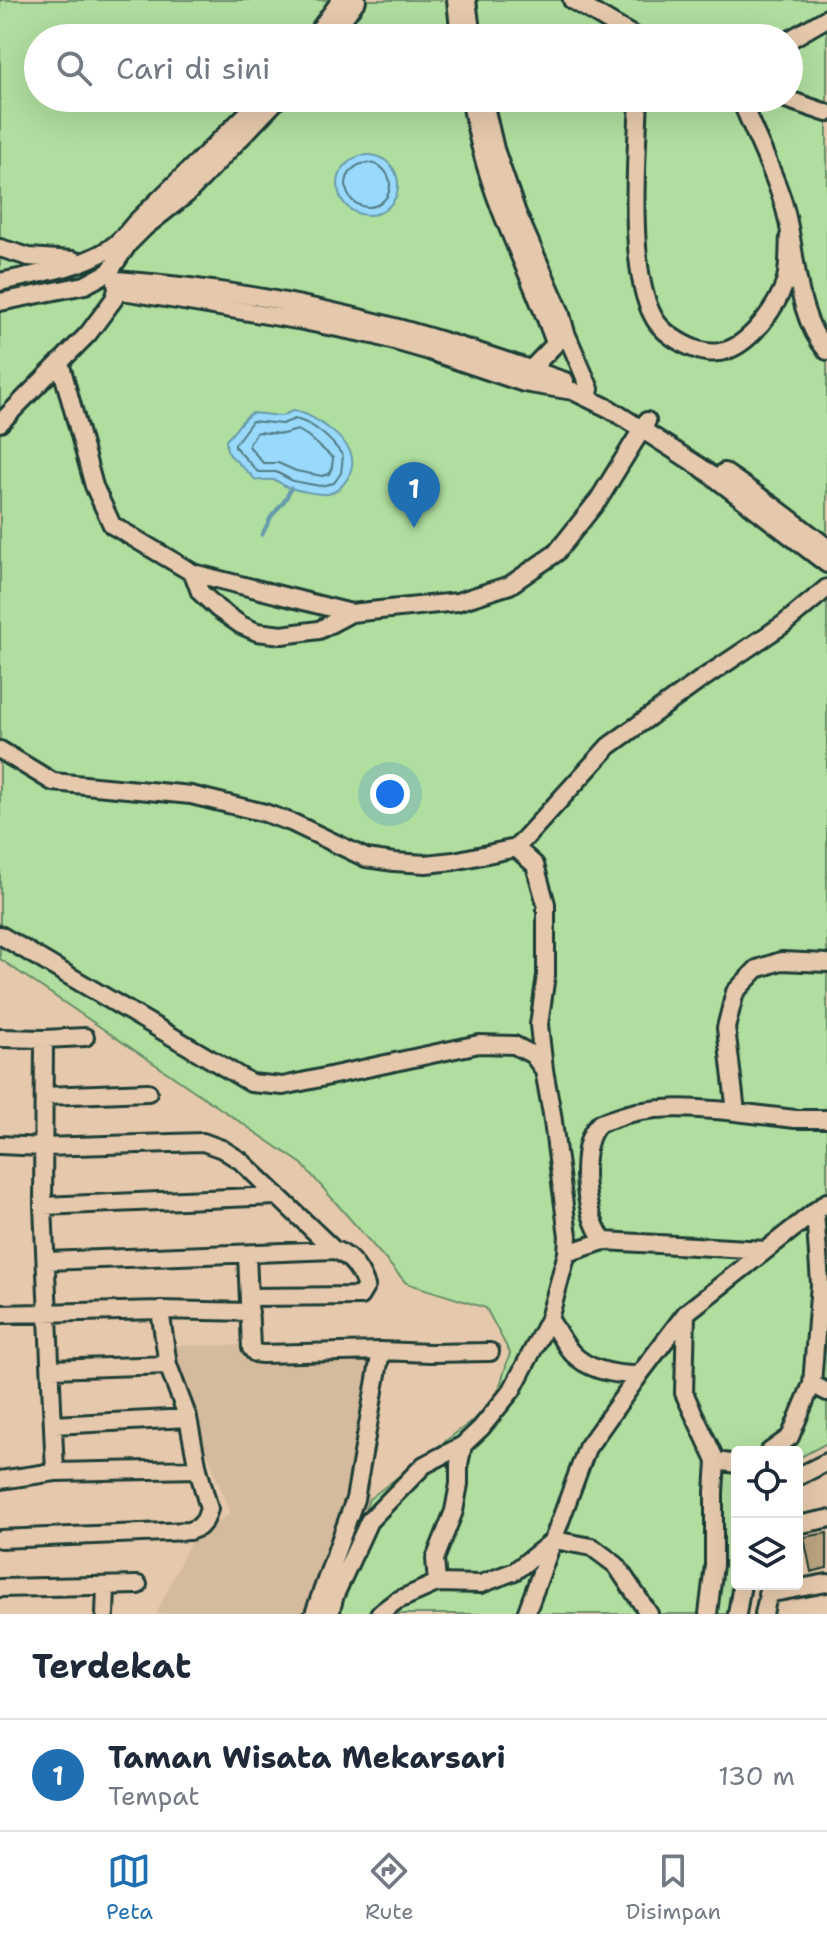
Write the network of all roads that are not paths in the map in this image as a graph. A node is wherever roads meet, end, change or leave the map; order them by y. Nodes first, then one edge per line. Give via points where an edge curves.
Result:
1 (341, 0) edge
2 (357, 0) edge
3 (456, 0) edge
4 (467, 0) edge
5 (582, 2) edge
6 (827, 18) edge
7 (323, 24) edge
8 (339, 24) edge
9 (459, 24) edge
10 (470, 24) edge
11 (616, 24) edge
12 (803, 32) edge
13 (803, 105) edge
14 (249, 112) edge
15 (266, 112) edge
16 (473, 112) edge
17 (486, 112) edge
18 (639, 112) edge
19 (746, 112) edge
20 (827, 113) edge
21 (789, 236) junction
22 (0, 248) edge
23 (81, 261) junction
24 (114, 281) junction
25 (0, 282) edge
26 (0, 302) edge
27 (561, 338) junction
28 (827, 351) edge
29 (60, 362) junction
30 (527, 376) junction
31 (589, 394) junction
32 (0, 423) edge
33 (645, 425) junction
34 (827, 547) edge
35 (827, 564) edge
36 (193, 573) junction
37 (827, 588) edge
38 (351, 613) junction
39 (0, 750) edge
40 (516, 848) junction
41 (0, 935) edge
42 (827, 963) edge
43 (85, 1037) dead end
44 (0, 1038) edge
45 (44, 1039) junction
46 (544, 1070) junction
47 (148, 1092) dead end
48 (45, 1096) junction
49 (736, 1112) junction
50 (827, 1119) edge
51 (0, 1145) edge
52 (43, 1147) junction
53 (277, 1196) junction
54 (43, 1206) junction
55 (821, 1206) edge
56 (604, 1241) junction
57 (334, 1250) junction
58 (766, 1250) junction
59 (567, 1253) junction
60 (247, 1254) junction
61 (47, 1261) junction
62 (250, 1304) junction
63 (160, 1310) junction
64 (49, 1312) junction
65 (686, 1313) junction
66 (0, 1314) edge
67 (549, 1319) junction
68 (381, 1351) junction
69 (490, 1352) dead end
70 (168, 1365) junction
71 (51, 1369) junction
72 (639, 1375) junction
73 (819, 1388) edge
74 (188, 1418) junction
75 (54, 1425) junction
76 (463, 1445) junction
77 (777, 1446) edge
78 (716, 1461) junction
79 (827, 1462) edge
80 (731, 1463) edge
81 (198, 1469) junction
82 (55, 1472) junction
83 (803, 1474) edge
84 (0, 1480) edge
85 (827, 1519) edge
86 (803, 1524) edge
87 (0, 1539) edge
88 (554, 1540) junction
89 (437, 1583) junction
90 (827, 1583) edge
91 (138, 1585) dead end
92 (803, 1585) edge
93 (106, 1587) junction
94 (0, 1588) edge
95 (741, 1590) edge
96 (769, 1590) edge
97 (105, 1614) edge
98 (314, 1614) edge
99 (330, 1614) edge
100 (379, 1614) edge
101 (526, 1614) edge
102 (649, 1614) edge
103 (708, 1614) edge
104 (737, 1614) edge
105 (764, 1614) edge

1 - 7 street
2 - 8 street
3 - 9 street
4 - 10 street
5 - 11 street
6 - 12 street
13 - 20 street
14 - 23 street via 124,237
15 - 24 street via 187,194 129,243
16 - 27 street via 505,218 546,316
17 - 27 street via 517,213 560,311
18 - 21 street via 641,278 653,316 669,335 704,352 740,344 763,322 786,279
19 - 21 street via 784,204
21 - 28 street via 804,306
22 - 23 street via 29,257
23 - 24 street
23 - 25 street
24 - 26 street
24 - 29 street via 103,316
24 - 30 street via 377,336
27 - 30 street
27 - 31 street
29 - 32 street
29 - 36 street via 94,486 112,525
30 - 31 street
31 - 33 street
33 - 34 street via 772,505
33 - 35 street
33 - 38 street via 599,499 556,553 510,585 457,602
36 - 38 street
36 - 38 street via 200,592 218,609 257,632 319,630
37 - 40 street via 609,746
39 - 40 street via 53,782 205,798 293,823 366,858 426,864
40 - 46 street via 535,865 546,904 546,975 539,1025
41 - 46 street via 251,1083 283,1086 479,1044 514,1045 533,1055
42 - 49 street via 781,961 757,969 735,992 726,1028
43 - 45 street
44 - 45 street
45 - 48 street
46 - 59 street
47 - 48 street
48 - 52 street
49 - 50 street
49 - 56 street via 674,1109 627,1113 600,1123 589,1139 585,1162 586,1189
51 - 52 street
52 - 53 street via 203,1142 241,1161
52 - 54 street
53 - 54 street
53 - 57 street
54 - 61 street
55 - 58 street
55 - 73 street
56 - 58 street
56 - 59 street
57 - 60 street
57 - 62 street via 361,1272 366,1286 360,1296
58 - 65 street
59 - 67 street
60 - 61 street
60 - 62 street
61 - 64 street
62 - 63 street
62 - 68 street via 255,1353
63 - 64 street
63 - 70 street
64 - 66 street
64 - 71 street
65 - 72 street
65 - 78 street via 684,1393
67 - 72 street via 572,1353 593,1368
67 - 76 street via 512,1390
68 - 69 street
68 - 98 street via 355,1499
70 - 71 street
70 - 74 street
71 - 75 street
72 - 88 street via 587,1448
73 - 77 street via 790,1437
74 - 75 street
74 - 81 street
75 - 82 street
76 - 89 street via 454,1511 435,1559
76 - 99 street via 424,1465 369,1521
78 - 80 street
78 - 103 street
79 - 83 street
81 - 82 street
81 - 87 street via 209,1509 199,1527 189,1531
82 - 84 street
85 - 86 street
88 - 89 street via 515,1571 481,1584
88 - 101 street
88 - 102 street via 592,1547 616,1565
89 - 100 street
90 - 92 street
91 - 93 street
93 - 94 street
93 - 97 street
95 - 104 street
96 - 105 street

